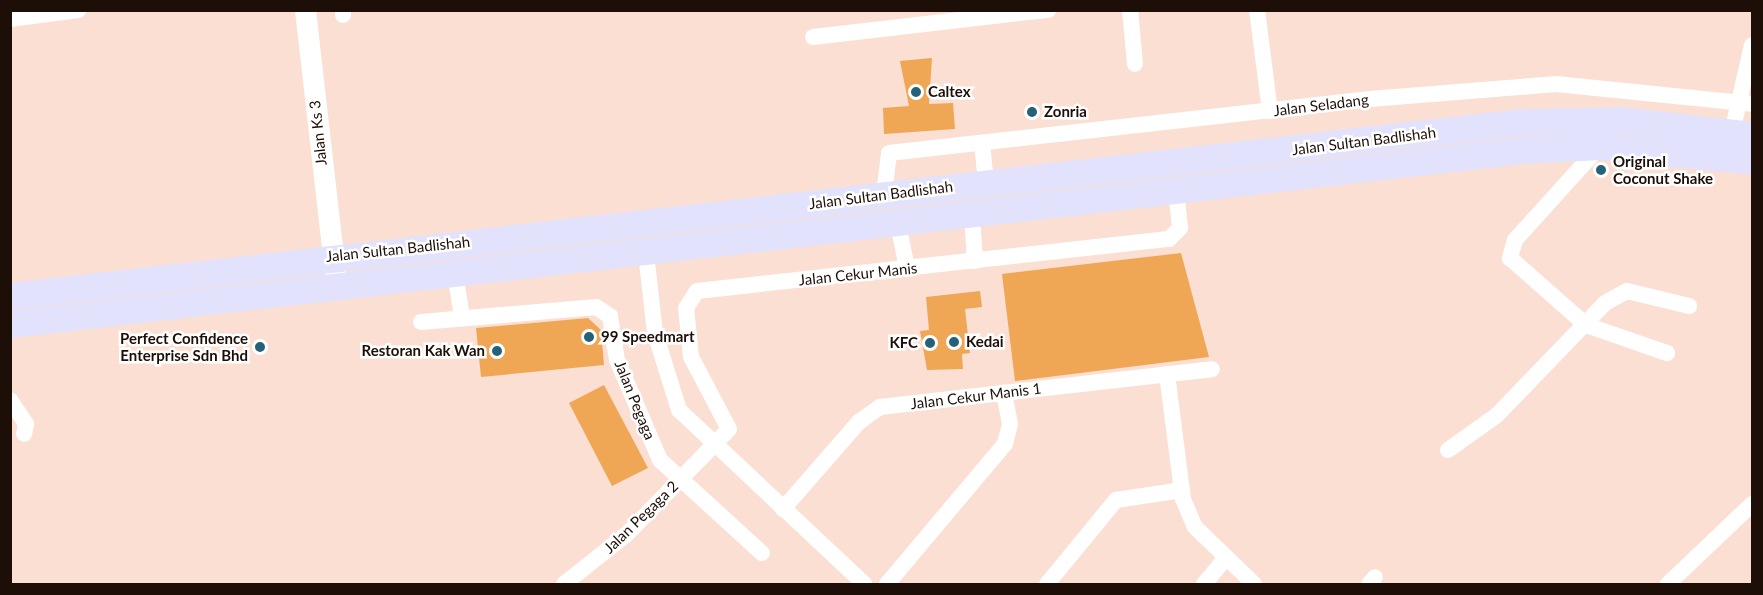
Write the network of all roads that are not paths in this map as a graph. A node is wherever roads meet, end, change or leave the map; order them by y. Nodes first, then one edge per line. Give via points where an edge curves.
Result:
1 (78, 10) edge
2 (305, 10) edge
3 (1048, 10) edge
4 (1131, 10) edge
5 (1257, 10) edge
6 (10, 19) edge
7 (813, 37) dead end
8 (1752, 45) edge
9 (1135, 64) dead end
10 (1745, 103) edge
11 (1270, 111) junction
12 (982, 143) junction
13 (1600, 146) junction
14 (1741, 146) edge
15 (986, 183) junction
16 (1176, 192) junction
17 (884, 194) junction
18 (972, 216) junction
19 (898, 224) junction
20 (646, 253) junction
21 (332, 256) junction
22 (975, 261) junction
23 (907, 268) junction
24 (455, 273) junction
25 (337, 283) junction
26 (10, 296) edge
27 (1689, 306) dead end
28 (462, 318) junction
29 (421, 322) dead end
30 (10, 324) edge
31 (1586, 325) junction
32 (1667, 352) dead end
33 (1212, 369) dead end
34 (1167, 374) junction
35 (1004, 393) junction
36 (10, 400) edge
37 (729, 429) joint
38 (24, 434) dead end
39 (712, 444) junction
40 (1448, 450) dead end
41 (680, 479) junction
42 (1182, 490) junction
43 (1752, 504) edge
44 (783, 509) junction
45 (762, 553) dead end
46 (1224, 560) junction
47 (564, 585) edge
48 (864, 585) edge
49 (887, 585) edge
50 (1047, 585) edge
51 (1204, 585) edge
52 (1254, 585) edge
53 (1668, 585) edge

1 - 6 street
2 - 21 street, Jalan Ks 3
3 - 7 street
4 - 9 street
5 - 11 street
8 - 10 street
10 - 11 street, Jalan Seladang via 1556,84
10 - 14 street
11 - 12 street, Jalan Seladang
12 - 15 street
12 - 17 street, Jalan Seladang via 890,153
13 - 14 main road, Jalan Sultan Badlishah
13 - 16 main road, Jalan Sultan Badlishah
13 - 31 street via 1510,250 1520,270
14 - 15 main road, Jalan Sultan Badlishah via 1619,120 1521,122
15 - 17 main road, Jalan Sultan Badlishah
16 - 18 main road, Jalan Sultan Badlishah
16 - 22 street, Jalan Cekur Manis via 1173,236
17 - 21 main road, Jalan Sultan Badlishah
18 - 19 main road, Jalan Sultan Badlishah
18 - 22 street
19 - 20 main road, Jalan Sultan Badlishah
19 - 23 street
20 - 24 main road, Jalan Sultan Badlishah
20 - 39 street via 663,373 679,410
21 - 25 street, Jalan Ks 3
21 - 26 main road, Jalan Sultan Badlishah
22 - 23 street, Jalan Cekur Manis
23 - 37 street, Jalan Cekur Manis via 697,291 688,300 691,357
24 - 25 main road, Jalan Sultan Badlishah
24 - 28 street
25 - 30 main road, Jalan Sultan Badlishah
27 - 31 street via 1628,291 1605,303
28 - 29 street, Jalan Pegaga
28 - 41 street, Jalan Pegaga via 596,307 610,316 630,394 660,460
31 - 32 street
31 - 40 street via 1497,414
33 - 34 street, Jalan Cekur Manis 1
34 - 35 street, Jalan Cekur Manis 1
34 - 42 street
35 - 44 street, Jalan Cekur Manis 1 via 871,412
35 - 49 street via 1010,424 1005,444
36 - 38 street via 26,424
37 - 39 street, Jalan Pegaga 2
39 - 41 street, Jalan Pegaga 2
39 - 44 street
41 - 45 street, Jalan Pegaga
41 - 47 street, Jalan Pegaga 2 via 627,534
42 - 46 street via 1195,527
42 - 50 street via 1116,500
43 - 53 street
44 - 48 street
46 - 51 street
46 - 52 street

